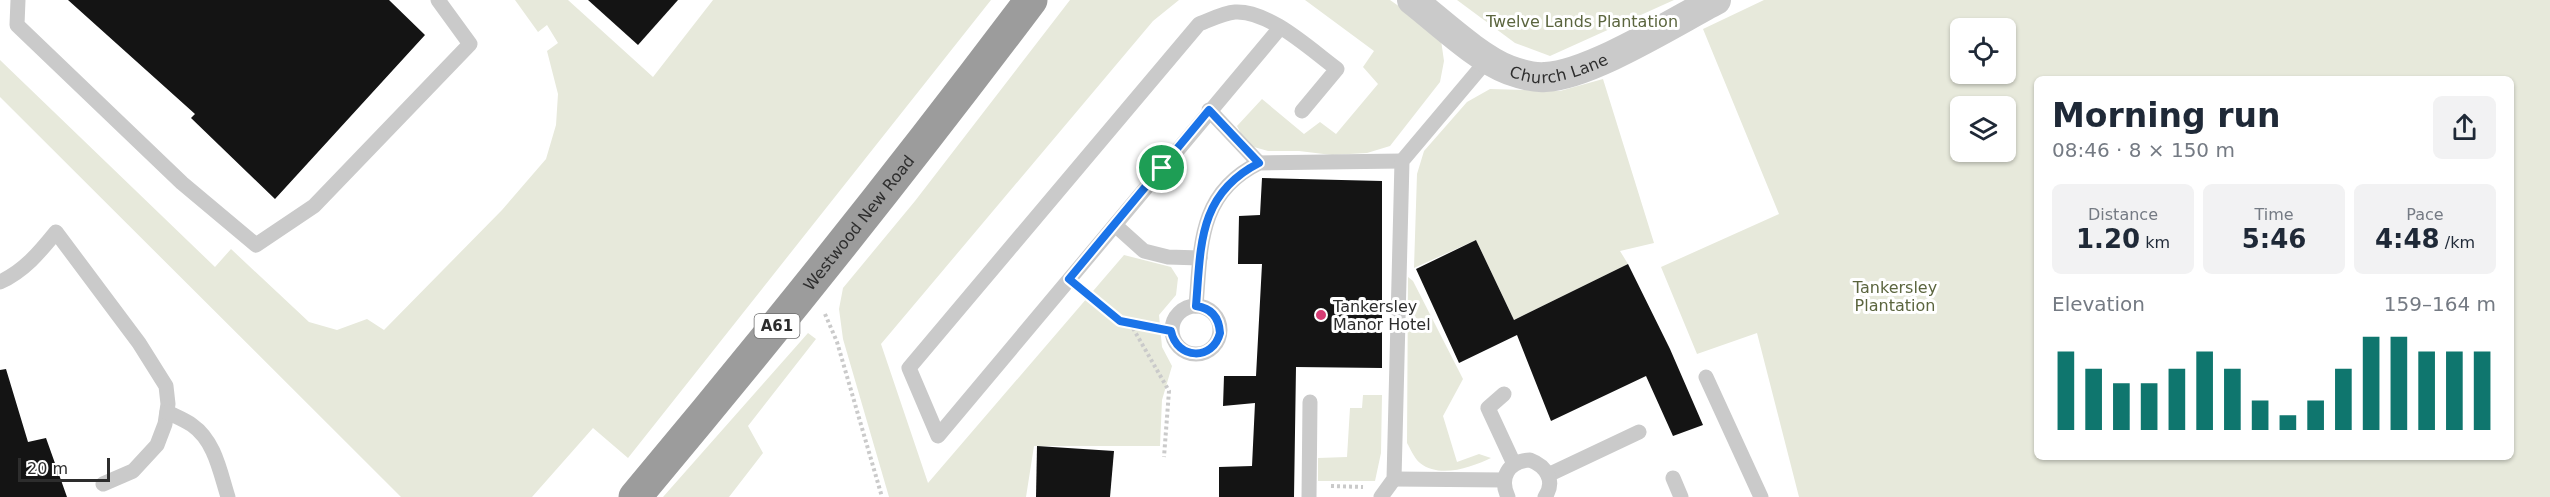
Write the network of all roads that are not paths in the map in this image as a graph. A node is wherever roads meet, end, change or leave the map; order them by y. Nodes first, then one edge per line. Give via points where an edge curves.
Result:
1 (18, 0) edge
2 (438, 0) edge
3 (1031, 0) edge
4 (1412, 0) edge
5 (1716, 0) edge
6 (1280, 27) junction
7 (1488, 58) junction
8 (1209, 110) junction
9 (1302, 111) dead end
10 (1402, 161) junction
11 (1259, 163) junction
12 (1115, 225) junction
13 (1200, 258) junction
14 (0, 282) edge
15 (1196, 306) junction
16 (1706, 377) dead end
17 (1504, 394) dead end
18 (1310, 402) dead end
19 (167, 412) junction
20 (1639, 432) dead end
21 (1514, 464) junction
22 (1548, 475) junction
23 (1673, 478) dead end
24 (1504, 480) junction
25 (103, 484) dead end
26 (1388, 488) edge
27 (1309, 491) edge
28 (228, 497) edge
29 (635, 497) edge
30 (1508, 497) edge
31 (1545, 497) edge
32 (1681, 497) edge
33 (1761, 497) edge

1 - 2 lane via 17,26 182,183 256,245 314,206 470,44
3 - 29 highway, Westwood New Road / A61 via 916,154
4 - 7 street, Church Lane
5 - 7 street, Church Lane via 1598,62 1561,74 1528,76
6 - 8 lane
6 - 9 lane via 1337,69
6 - 12 lane via 1254,15 1235,12 1199,24 916,358 909,368 938,436
7 - 10 lane
8 - 11 lane
8 - 12 lane
10 - 11 lane
10 - 26 lane
11 - 13 lane via 1239,173 1210,208
12 - 13 lane via 1144,251
13 - 15 lane
14 - 19 lane via 16,275 56,232 157,369 166,386
15 - 15 lane via 1181,310 1171,331 1183,351 1199,354 1213,347 1220,333 1216,317
16 - 33 lane
17 - 21 lane via 1488,408
18 - 27 lane
19 - 25 lane via 157,445 133,471
19 - 28 lane via 203,435 212,449
20 - 22 lane
21 - 22 lane via 1530,460
21 - 24 lane
22 - 31 lane via 1550,483
23 - 32 lane
24 - 26 lane
24 - 30 lane

